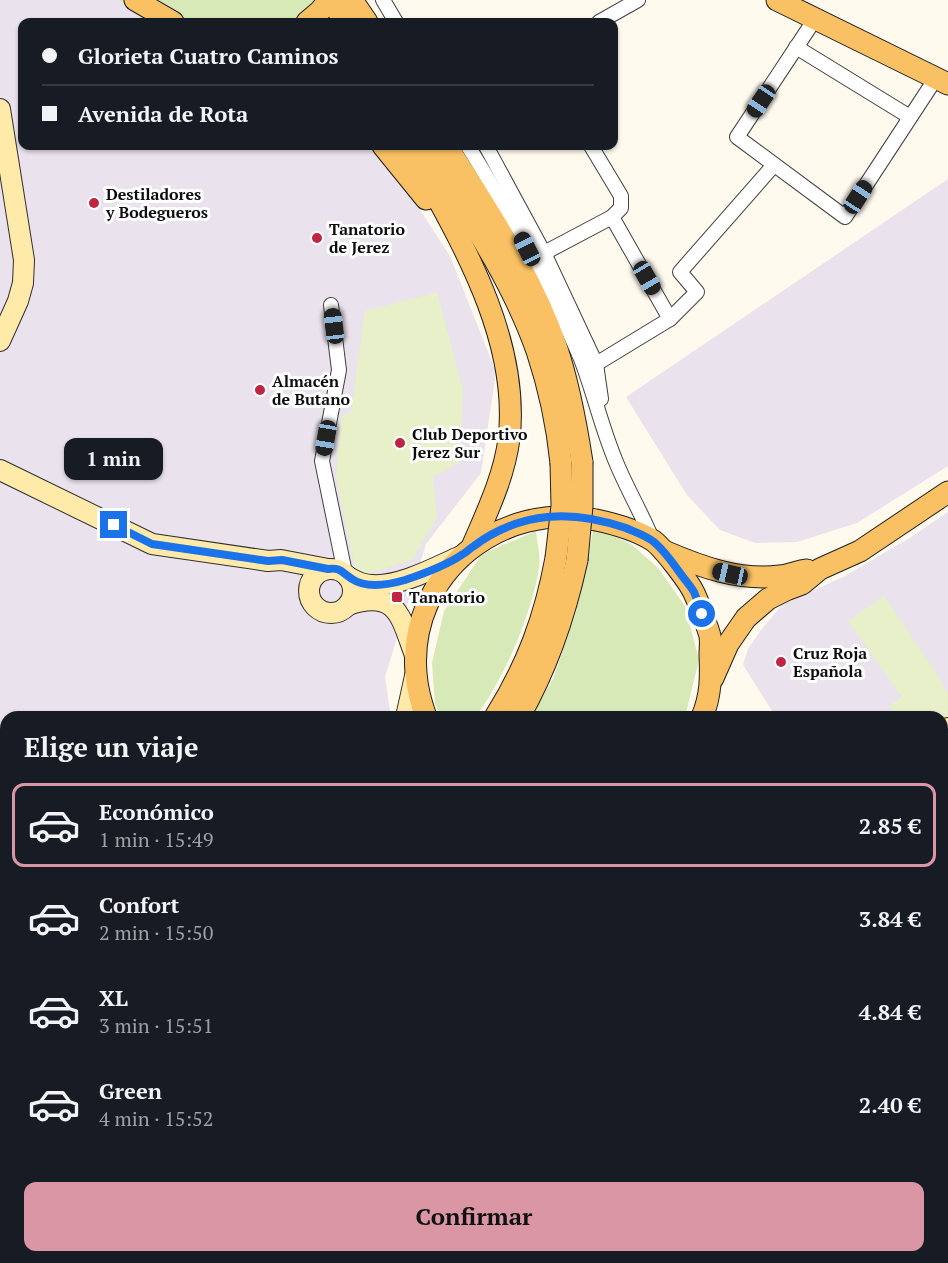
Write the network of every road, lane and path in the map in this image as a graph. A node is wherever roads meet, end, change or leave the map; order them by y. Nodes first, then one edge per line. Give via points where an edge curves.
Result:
1 (135, 0) edge
2 (352, 0) edge
3 (383, 0) edge
4 (638, 0) edge
5 (777, 0) edge
6 (322, 8) edge
7 (166, 18) edge
8 (338, 18) edge
9 (364, 18) edge
10 (394, 18) edge
11 (606, 18) edge
12 (815, 19) junction
13 (796, 47) junction
14 (942, 81) edge
15 (0, 109) edge
16 (910, 117) junction
17 (386, 150) edge
18 (411, 150) edge
19 (427, 150) edge
20 (450, 150) edge
21 (470, 150) edge
22 (488, 150) edge
23 (593, 150) edge
24 (774, 165) junction
25 (612, 217) junction
26 (544, 254) junction
27 (484, 295) junction
28 (331, 305) dead end
29 (670, 319) junction
30 (0, 341) edge
31 (596, 364) junction
32 (605, 431) junction
33 (571, 463) junction
34 (0, 470) edge
35 (948, 492) edge
36 (658, 546) junction
37 (467, 551) junction
38 (566, 559) junction
39 (268, 561) junction
40 (339, 569) junction
41 (820, 569) junction
42 (309, 593) junction
43 (348, 605) junction
44 (416, 665) junction
45 (711, 681) junction
46 (406, 711) edge
47 (424, 711) edge
48 (499, 711) edge
49 (522, 711) edge
50 (706, 711) edge

1 - 7 main road
2 - 9 main road
3 - 10 street
4 - 11 street
5 - 12 main road
6 - 8 main road
12 - 13 street
12 - 14 main road
13 - 16 street
13 - 24 street via 737,137
14 - 16 street
15 - 30 street via 24,260 18,301
16 - 24 street via 845,217
17 - 27 main road via 446,229
18 - 27 main road via 471,260
19 - 33 main road via 482,237 521,313
20 - 33 main road via 497,226 556,345 576,423
21 - 32 street via 556,304 581,360
22 - 26 street
23 - 25 street via 621,196 621,208
24 - 29 street via 680,272 697,292
25 - 26 street
25 - 29 street
26 - 31 street
27 - 37 main road via 504,359 510,398 509,439 502,474
28 - 40 street via 339,370 322,461
29 - 31 street
31 - 32 street
32 - 36 street via 615,462
33 - 38 main road, bridge via 582,506
34 - 39 street via 152,544
35 - 41 main road via 860,551
36 - 37 main road via 633,531 579,516 519,523
36 - 41 main road via 713,570 754,577
36 - 45 main road via 694,592 710,635
37 - 40 street via 432,570 381,585 362,584
37 - 44 main road via 443,578 429,602 418,639
38 - 48 main road via 550,590 529,654
38 - 49 main road via 569,595 549,653
39 - 40 street
39 - 42 street via 293,576
40 - 42 street via 318,573 312,578
40 - 43 street via 353,585
41 - 45 main road via 802,584 768,599 746,618
42 - 43 street via 315,607 322,611 336,613
43 - 44 street via 372,599 384,601 394,609
44 - 46 street
44 - 47 main road
45 - 50 main road

